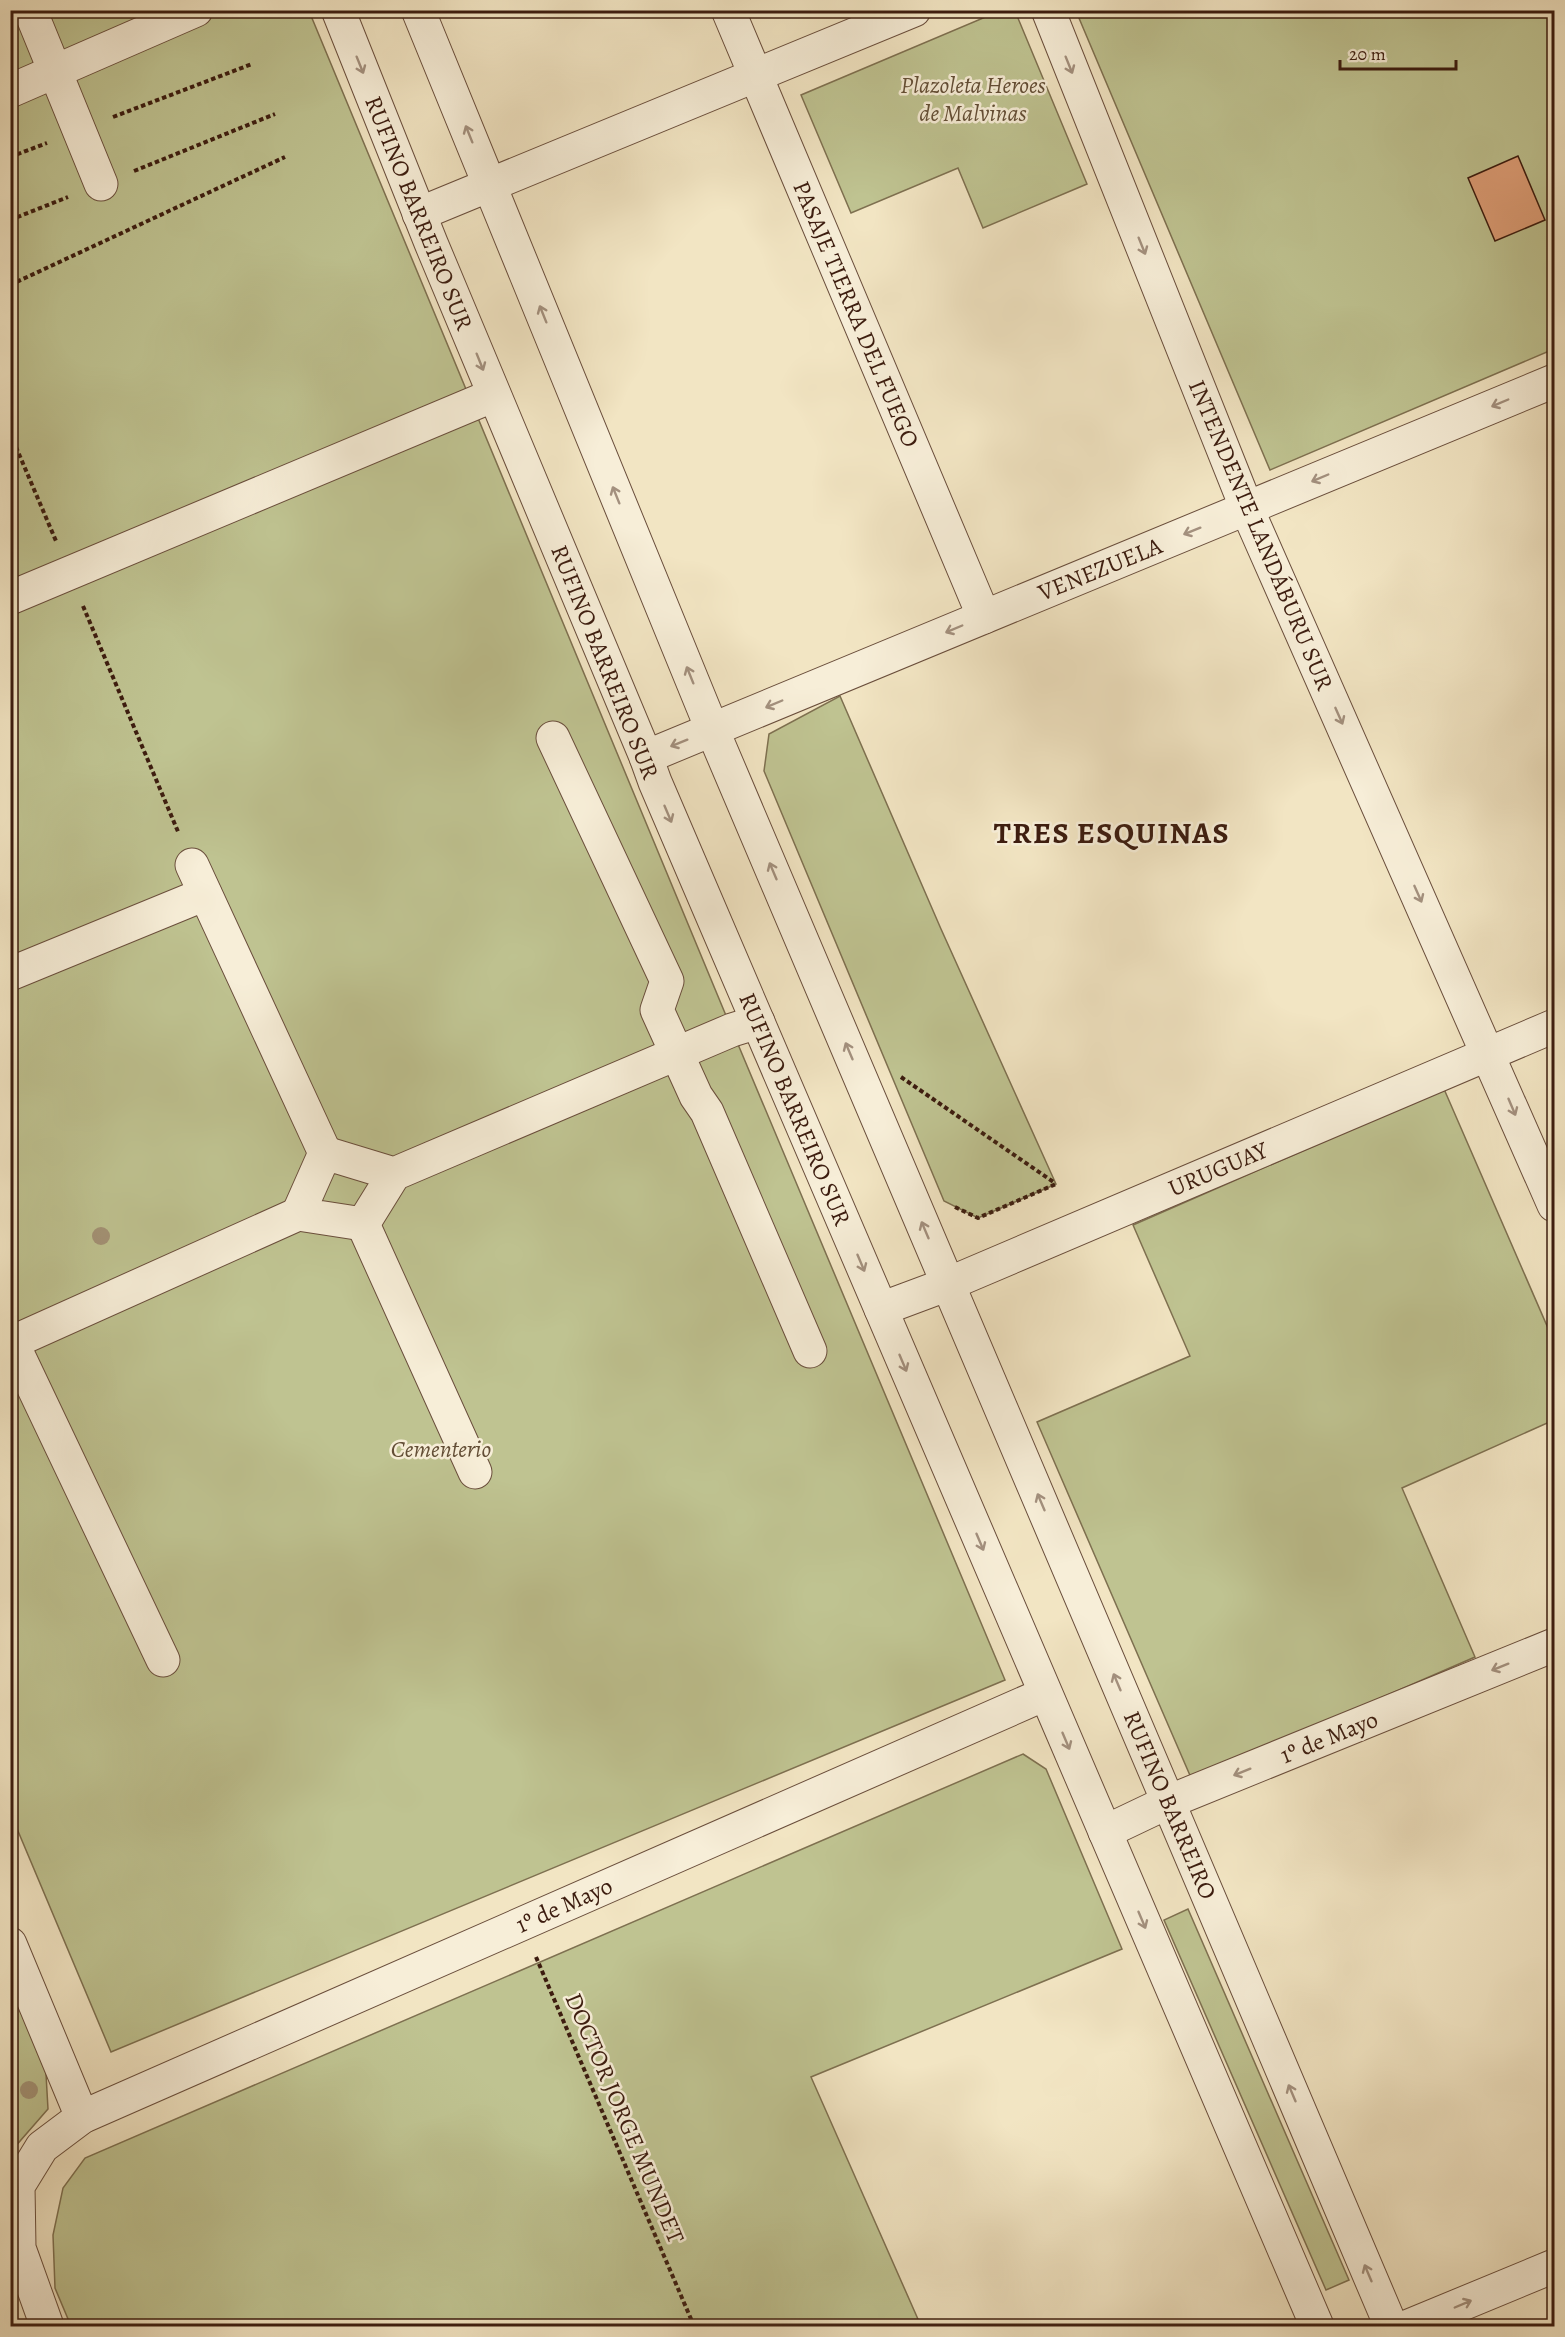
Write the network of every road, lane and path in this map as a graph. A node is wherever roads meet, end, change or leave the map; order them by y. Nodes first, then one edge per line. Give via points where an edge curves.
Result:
1 (30, 10) edge
2 (196, 10) edge
3 (338, 10) edge
4 (418, 10) edge
5 (728, 10) edge
6 (914, 10) edge
7 (1048, 10) edge
8 (252, 64) dead end
9 (55, 71) junction
10 (756, 76) junction
11 (10, 91) edge
12 (275, 114) dead end
13 (79, 130) junction
14 (285, 156) dead end
15 (10, 158) edge
16 (101, 184) junction
17 (490, 185) junction
18 (419, 214) junction
19 (10, 220) edge
20 (10, 285) edge
21 (1554, 381) edge
22 (494, 396) junction
23 (10, 433) edge
24 (1247, 509) junction
25 (69, 573) junction
26 (10, 598) edge
27 (984, 616) junction
28 (712, 729) junction
29 (553, 738) dead end
30 (646, 757) junction
31 (192, 865) joint
32 (205, 894) junction
33 (10, 974) edge
34 (758, 1022) junction
35 (1554, 1026) edge
36 (676, 1054) junction
37 (1488, 1054) junction
38 (898, 1075) dead end
39 (326, 1154) junction
40 (394, 1174) junction
41 (1554, 1205) edge
42 (952, 1206) dead end
43 (298, 1214) junction
44 (363, 1224) junction
45 (948, 1284) junction
46 (881, 1309) junction
47 (12, 1340) edge
48 (810, 1351) dead end
49 (475, 1472) dead end
50 (1554, 1645) edge
51 (163, 1660) dead end
52 (1045, 1694) junction
53 (1168, 1802) junction
54 (1105, 1832) junction
55 (522, 1924) junction
56 (10, 1944) edge
57 (82, 2117) junction
58 (1554, 2266) edge
59 (47, 2326) edge
60 (694, 2326) edge
61 (1317, 2326) edge
62 (1391, 2326) edge
63 (1409, 2326) edge

1 - 9 street
2 - 9 street
3 -> 18 street, RUFINO BARREIRO SUR
17 -> 4 street
5 - 10 street, PASAJE TIERRA DEL FUEGO
6 - 10 street
7 -> 24 street, INTENDENTE LANDÁBURU SUR
8 - 13 path
9 - 11 street
9 - 13 street
10 - 17 street
10 - 27 street, PASAJE TIERRA DEL FUEGO
12 - 16 path
13 - 15 path
13 - 16 street
14 - 20 path
16 - 19 path
17 - 18 street
28 -> 17 street
18 -> 22 street, RUFINO BARREIRO SUR
21 -> 24 street, VENEZUELA
22 - 25 street
22 - 30 street, RUFINO BARREIRO SUR
23 - 25 path
24 -> 27 street, VENEZUELA
24 -> 37 street, INTENDENTE LANDÁBURU SUR
25 - 26 street
25 - 31 path
27 -> 28 street, VENEZUELA
28 -> 30 street, VENEZUELA
45 -> 28 street
29 - 36 street via 667,981 657,1010
30 -> 34 street, RUFINO BARREIRO SUR
31 - 32 street
32 - 33 street
32 - 39 street
34 - 36 street
34 -> 46 street, RUFINO BARREIRO SUR
35 - 37 street, URUGUAY
36 - 40 street
36 - 48 street via 706,1112
37 -> 41 street, INTENDENTE LANDÁBURU SUR
37 - 45 street, URUGUAY
38 - 42 path via 1056,1184 978,1218
39 - 40 street
39 - 43 street
40 - 44 street
43 - 44 street
43 - 47 street
44 - 49 street
45 - 46 street, URUGUAY
53 -> 45 street, RUFINO BARREIRO
46 -> 52 street
47 - 51 street
50 -> 53 street, 1º de Mayo
52 -> 54 street
52 - 55 street, 1º de Mayo
53 - 54 street, 1º de Mayo
62 -> 53 street, RUFINO BARREIRO
54 -> 61 street
55 - 57 street, 1º de Mayo
55 - 60 path, DOCTOR JORGE MUNDET
56 - 57 street
57 - 59 street, 1º de Mayo via 42,2147 18,2186 20,2248
63 -> 58 street

